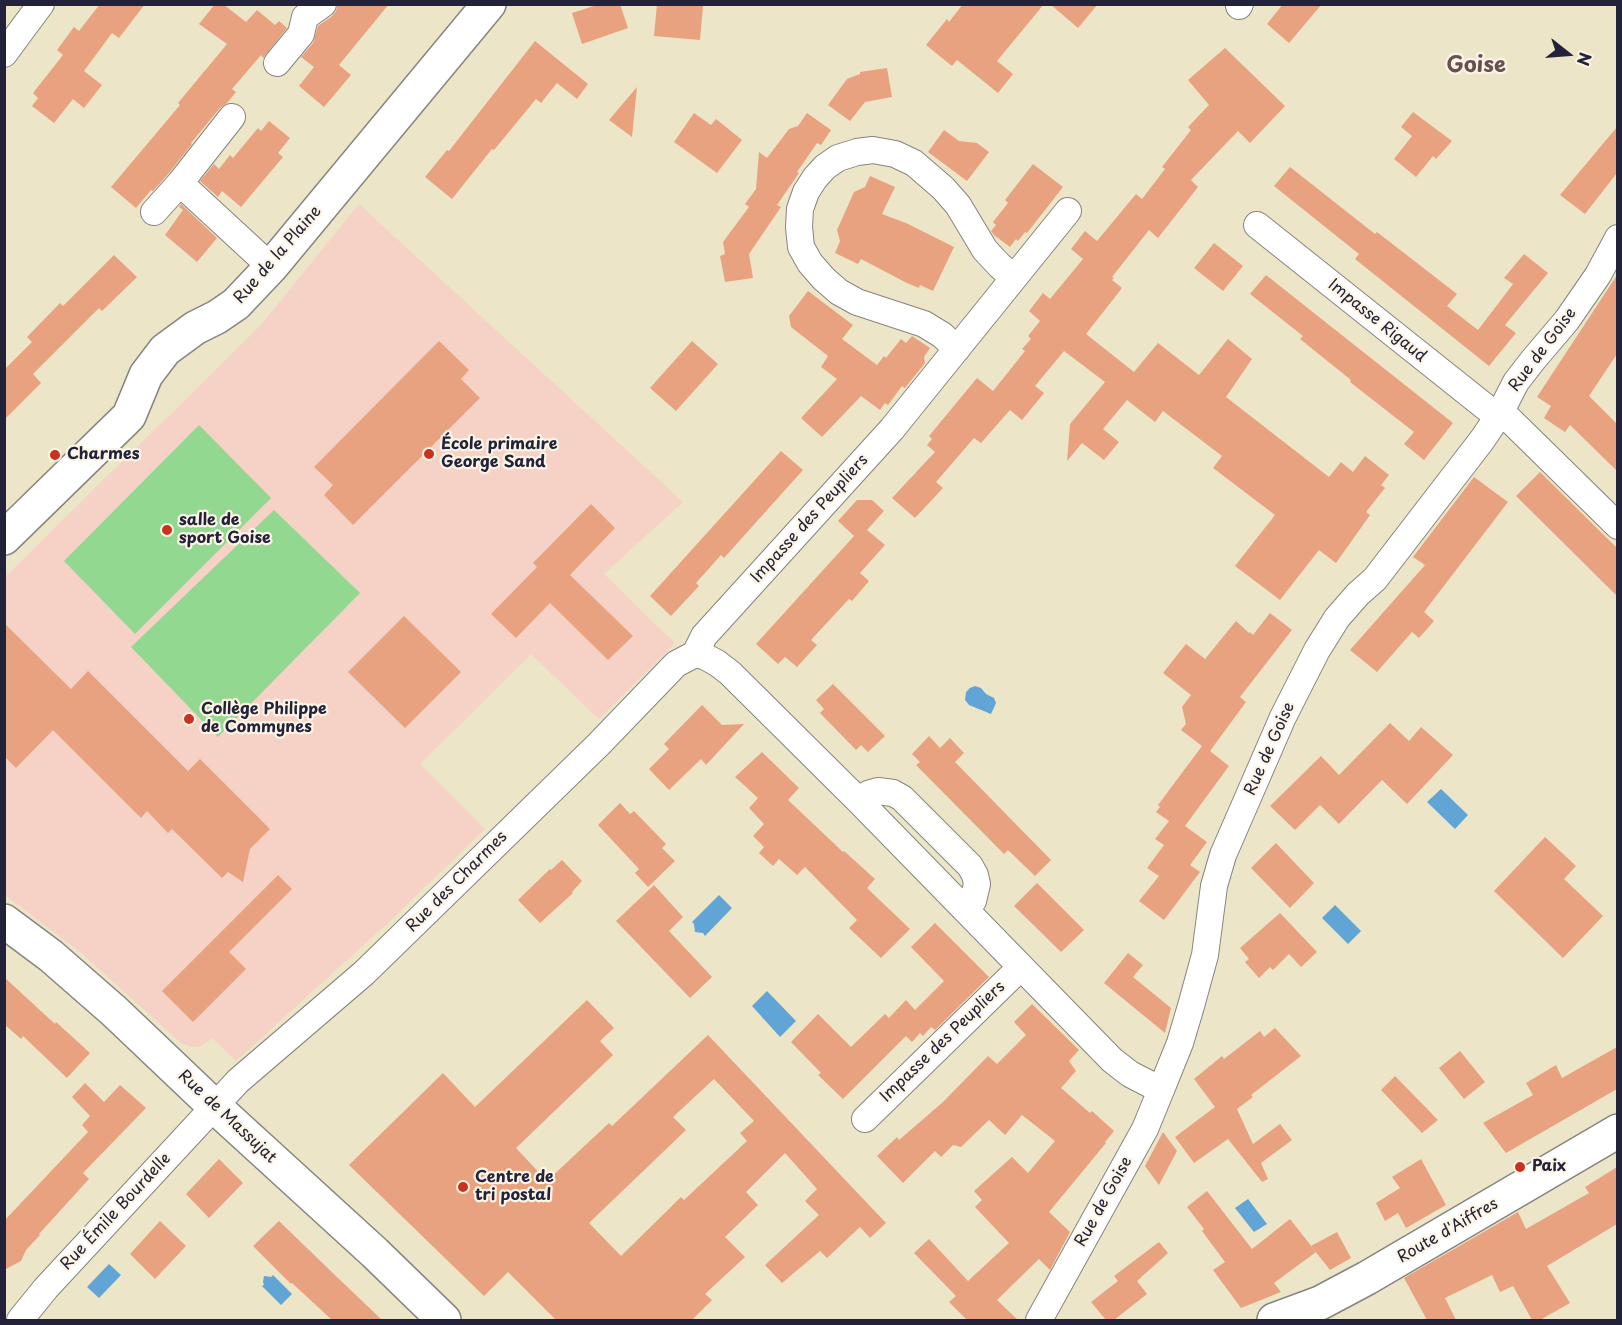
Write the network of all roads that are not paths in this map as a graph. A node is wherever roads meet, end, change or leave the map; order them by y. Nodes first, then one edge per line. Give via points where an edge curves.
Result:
1 (41, 4) edge
2 (323, 4) edge
3 (489, 4) edge
4 (4, 54) edge
5 (277, 63) dead end
6 (232, 117) dead end
7 (180, 183) junction
8 (1068, 211) dead end
9 (154, 212) dead end
10 (1257, 225) dead end
11 (1617, 238) edge
12 (271, 267) junction
13 (1014, 277) junction
14 (957, 349) junction
15 (1499, 415) junction
16 (1617, 526) edge
17 (4, 538) edge
18 (695, 654) junction
19 (860, 802) junction
20 (966, 909) junction
21 (4, 921) edge
22 (1021, 967) junction
23 (1161, 1090) junction
24 (214, 1106) junction
25 (865, 1119) dead end
26 (1617, 1131) edge
27 (20, 1320) edge
28 (444, 1320) edge
29 (1040, 1320) edge
30 (1274, 1320) edge

1 - 4 street
2 - 5 street via 305,17 301,34
3 - 12 street, Rue de la Plaine
6 - 7 street
7 - 9 street
7 - 12 street
8 - 13 street, Impasse des Peupliers
10 - 15 street, Impasse Rigaud
11 - 15 street, Rue de Goise via 1598,275 1516,382
12 - 17 street, Rue de la Plaine via 236,304 165,350 146,375 129,416
13 - 14 street, Impasse des Peupliers
13 - 14 street via 985,250 958,205 914,163 895,154 857,152 838,158 815,178 800,209 801,247 810,264 839,292 857,302 924,324
14 - 18 street, Impasse des Peupliers via 892,429 704,636
15 - 16 street, Impasse Rigaud via 1509,419
15 - 23 street, Rue de Goise via 1375,579 1337,618 1282,717 1223,855 1197,985
18 - 19 street via 730,673
18 - 24 street, Rue des Charmes via 676,664 364,974
19 - 20 street
19 - 20 street via 878,791 902,798 970,866 977,884 973,901
20 - 22 street
21 - 24 street, Rue de Massujat via 114,1011
22 - 23 street via 1112,1060
22 - 25 street, Impasse des Peupliers
23 - 29 street, Rue de Goise via 1144,1129
24 - 27 street, Rue Émile Bourdelle
24 - 28 street, Rue de Massujat
26 - 30 street, Route d'Aiffres via 1367,1278 1320,1303

